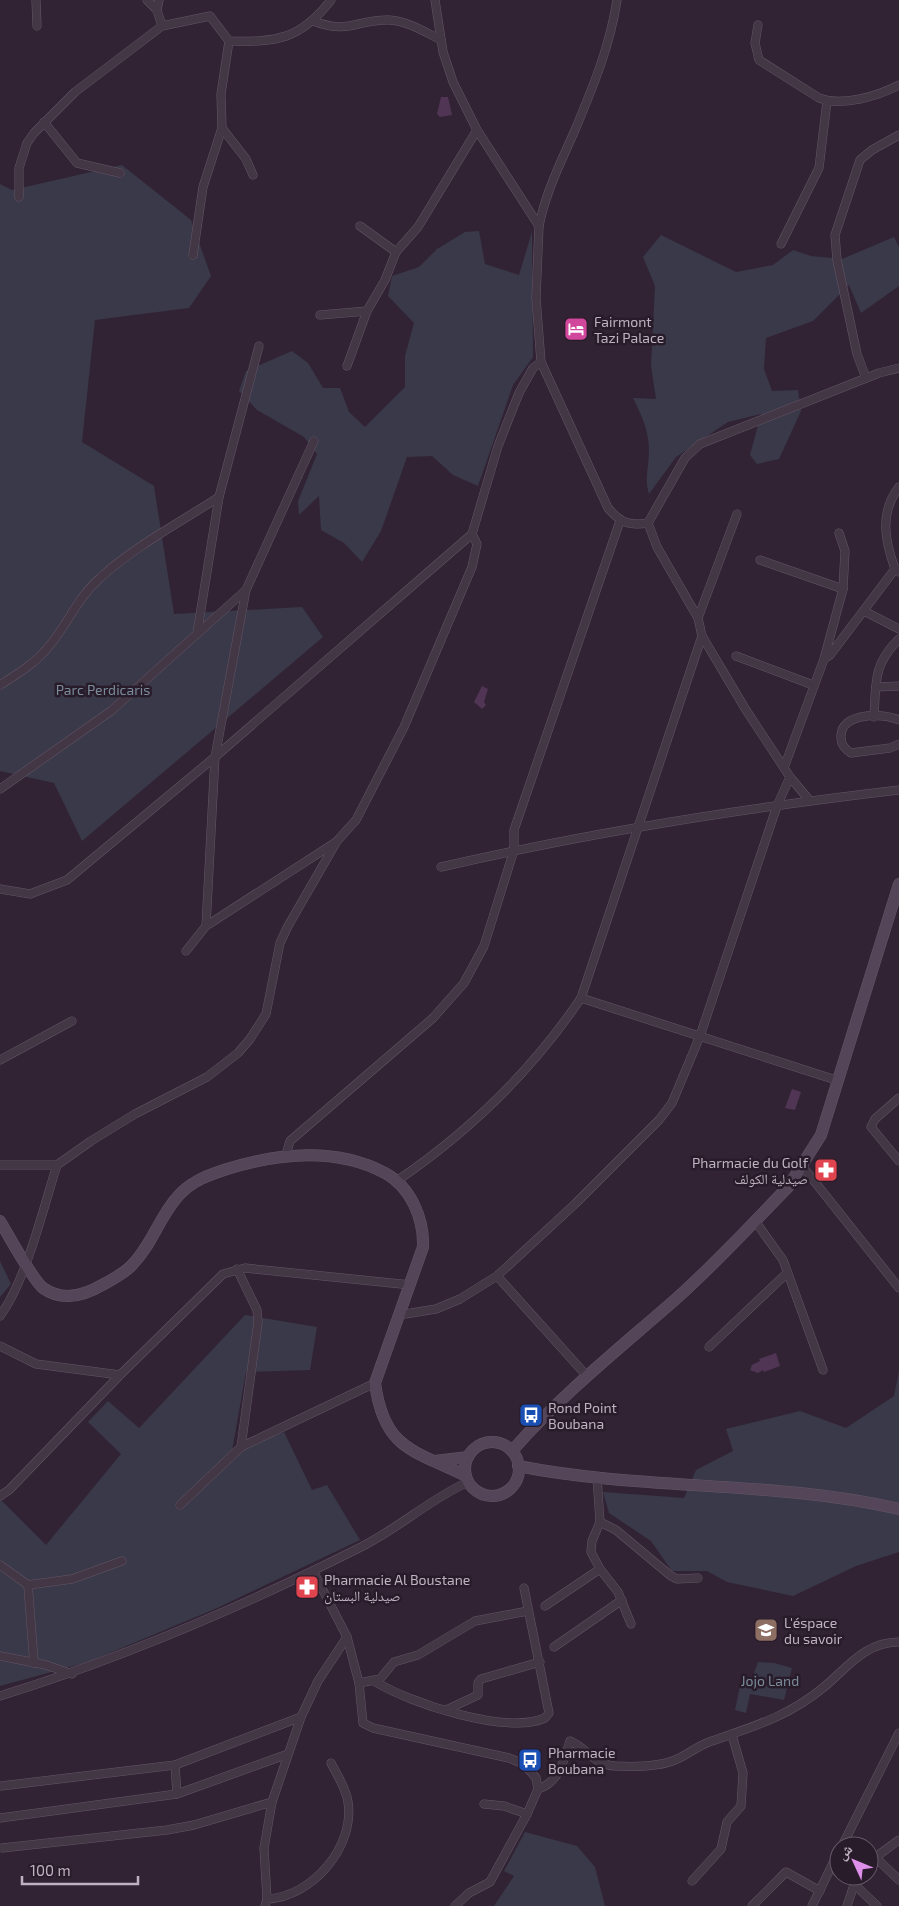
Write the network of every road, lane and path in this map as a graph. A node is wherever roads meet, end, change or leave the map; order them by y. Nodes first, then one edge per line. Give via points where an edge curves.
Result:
1 (36, 0) edge
2 (146, 0) edge
3 (159, 0) edge
4 (331, 0) edge
5 (435, 0) edge
6 (617, 0) edge
7 (157, 10) junction
8 (313, 20) junction
9 (758, 25) dead end
10 (37, 26) dead end
11 (162, 26) junction
12 (441, 40) junction
13 (229, 41) junction
14 (899, 85) edge
15 (827, 101) junction
16 (44, 122) junction
17 (222, 128) junction
18 (477, 130) junction
19 (899, 135) edge
20 (120, 173) dead end
21 (253, 175) dead end
22 (19, 197) dead end
23 (360, 226) dead end
24 (539, 226) junction
25 (781, 244) dead end
26 (396, 252) junction
27 (193, 255) dead end
28 (367, 311) junction
29 (320, 315) dead end
30 (259, 346) dead end
31 (541, 362) junction
32 (347, 366) dead end
33 (899, 368) edge
34 (866, 378) junction
35 (314, 441) dead end
36 (899, 488) edge
37 (219, 497) junction
38 (737, 514) dead end
39 (620, 522) junction
40 (648, 522) junction
41 (839, 533) dead end
42 (472, 534) junction
43 (760, 560) dead end
44 (897, 570) edge
45 (246, 590) junction
46 (843, 590) junction
47 (864, 611) junction
48 (698, 618) junction
49 (899, 629) edge
50 (197, 634) junction
51 (702, 636) junction
52 (899, 639) edge
53 (736, 656) dead end
54 (824, 659) junction
55 (0, 685) edge
56 (813, 685) junction
57 (899, 686) edge
58 (876, 687) junction
59 (874, 717) junction
60 (899, 720) edge
61 (899, 744) edge
62 (215, 757) junction
63 (785, 765) junction
64 (790, 777) junction
65 (0, 789) edge
66 (899, 790) edge
67 (810, 800) junction
68 (777, 806) junction
69 (636, 828) junction
70 (337, 841) junction
71 (514, 850) junction
72 (441, 867) dead end
73 (899, 884) edge
74 (0, 890) edge
75 (206, 926) junction
76 (186, 951) dead end
77 (581, 998) junction
78 (72, 1021) dead end
79 (700, 1036) junction
80 (0, 1060) edge
81 (839, 1082) junction
82 (899, 1098) edge
83 (286, 1155) junction
84 (899, 1161) edge
85 (0, 1165) edge
86 (57, 1165) junction
87 (803, 1167) junction
88 (398, 1180) junction
89 (0, 1221) edge
90 (755, 1221) junction
91 (26, 1262) junction
92 (237, 1269) junction
93 (787, 1273) junction
94 (497, 1276) junction
95 (411, 1285) junction
96 (899, 1288) edge
97 (399, 1315) junction
98 (0, 1316) edge
99 (0, 1346) edge
100 (708, 1348) dead end
101 (823, 1370) dead end
102 (120, 1375) junction
103 (586, 1375) junction
104 (375, 1383) junction
105 (241, 1447) junction
106 (508, 1448) junction
107 (468, 1457) junction
108 (435, 1461) junction
109 (518, 1466) junction
110 (547, 1472) junction
111 (597, 1477) junction
112 (467, 1479) junction
113 (517, 1479) junction
114 (0, 1485) edge
115 (9, 1490) junction
116 (0, 1496) edge
117 (180, 1505) dead end
118 (899, 1509) edge
119 (600, 1522) junction
120 (122, 1561) dead end
121 (0, 1565) edge
122 (600, 1569) junction
123 (313, 1570) junction
124 (698, 1578) dead end
125 (28, 1585) junction
126 (524, 1588) dead end
127 (622, 1600) junction
128 (545, 1606) dead end
129 (528, 1611) junction
130 (631, 1624) dead end
131 (347, 1637) junction
132 (899, 1642) edge
133 (554, 1646) dead end
134 (0, 1656) edge
135 (540, 1662) junction
136 (34, 1663) junction
137 (72, 1674) junction
138 (374, 1681) junction
139 (358, 1683) junction
140 (0, 1696) edge
141 (446, 1710) junction
142 (301, 1717) junction
143 (899, 1733) edge
144 (732, 1735) junction
145 (288, 1754) junction
146 (331, 1763) dead end
147 (175, 1766) junction
148 (1, 1786) edge
149 (538, 1789) junction
150 (177, 1794) junction
151 (272, 1802) junction
152 (484, 1804) dead end
153 (527, 1814) junction
154 (0, 1818) edge
155 (847, 1836) edge
156 (899, 1840) edge
157 (2, 1848) dead end
158 (879, 1855) edge
159 (879, 1865) edge
160 (829, 1872) edge
161 (899, 1880) edge
162 (692, 1881) dead end
163 (853, 1886) edge
164 (856, 1886) edge
165 (820, 1891) junction
166 (266, 1902) edge
167 (455, 1906) edge
168 (752, 1906) edge
169 (812, 1906) edge
170 (847, 1906) edge
171 (877, 1906) edge

1 - 10 street
2 - 7 street
3 - 7 street
4 - 8 street
5 - 12 street
6 - 24 street via 599,73 553,176
7 - 11 street
8 - 12 street via 343,28 390,20 420,29
8 - 13 street via 273,40
9 - 15 street via 755,43 759,60
11 - 13 street via 210,16
11 - 16 street via 81,87
12 - 18 street via 450,75
13 - 17 street via 221,94
14 - 15 street via 870,96
15 - 25 street via 819,168
16 - 20 street via 77,163
16 - 22 street via 20,158
17 - 21 street via 246,159
17 - 27 street via 203,187
18 - 24 street
18 - 26 street via 418,227
19 - 34 street via 860,160 834,235 857,354
23 - 26 street
24 - 31 street via 536,298
26 - 28 street
28 - 29 street
28 - 32 street
30 - 37 street
31 - 39 street via 608,508
31 - 42 street via 533,368 519,394 498,446
33 - 34 street
34 - 40 street via 700,444 685,458
35 - 45 street
36 - 44 street via 890,504 884,529
37 - 50 street
37 - 55 street via 140,547 99,578 40,657
38 - 48 street
39 - 40 street via 635,525
39 - 71 street via 514,830
40 - 48 street via 658,548
41 - 46 street via 845,551
42 - 62 street
42 - 70 street via 477,544 472,567 404,727 356,820
43 - 46 street
44 - 47 street
45 - 50 street
45 - 62 street
46 - 54 street
47 - 49 street
47 - 54 street
48 - 51 street
50 - 65 street via 111,711
51 - 63 street via 746,710
51 - 69 street
52 - 58 street via 883,656
53 - 56 street
54 - 56 street
56 - 63 street
57 - 58 street
58 - 59 street
59 - 60 street via 888,716
59 - 61 street via 846,722 841,734 844,747 856,754
62 - 74 street via 68,880 30,894
62 - 75 street
63 - 64 street
64 - 67 street
64 - 68 street
66 - 67 street
67 - 68 street
68 - 69 street
68 - 79 street
69 - 71 street
69 - 77 street
70 - 75 street
70 - 86 street via 280,943 267,1009 238,1053 207,1078 135,1114
71 - 72 street
71 - 83 street via 484,946 464,983 433,1018 290,1141
73 - 81 main road
75 - 76 street
77 - 79 street
77 - 88 street via 554,1038 498,1099 439,1151
78 - 80 street
79 - 81 street
79 - 94 street via 681,1085 659,1120
81 - 87 main road via 821,1134
82 - 84 street via 875,1119 871,1127
83 - 88 main road via 320,1155 367,1163
83 - 91 main road via 251,1162 195,1180 172,1204 132,1266 89,1292 56,1295 43,1288
85 - 86 street
86 - 91 street
87 - 90 main road via 788,1188
87 - 96 street
88 - 95 main road via 419,1215 424,1232 423,1247
89 - 91 main road
90 - 93 street via 783,1260
90 - 103 main road via 678,1296
91 - 98 street via 11,1299
92 - 95 street
92 - 102 street via 216,1278
92 - 105 street via 257,1310 258,1322
93 - 100 street
93 - 101 street
94 - 97 street via 460,1299 436,1309
94 - 103 street
95 - 97 main road
97 - 104 main road
99 - 102 street via 36,1364
102 - 115 street
103 - 106 main road
104 - 105 street
104 - 108 main road via 382,1416 392,1432 415,1454
105 - 117 street
106 - 107 main road via 488,1442 473,1450
106 - 109 main road
107 - 108 main road
107 - 112 main road via 465,1466
108 - 112 main road
109 - 110 main road
109 - 113 main road
110 - 111 main road
110 - 113 main road
111 - 118 main road via 870,1502
111 - 119 street
112 - 113 main road via 481,1494 490,1496 507,1491
112 - 123 street via 364,1546
114 - 115 street
115 - 116 street
119 - 122 street via 591,1552
119 - 124 street via 616,1530 671,1576 677,1579
120 - 125 street via 72,1579
121 - 125 street
122 - 127 street
122 - 128 street
123 - 131 street
123 - 137 street via 184,1631
125 - 136 street
126 - 129 street
127 - 130 street
127 - 133 street
129 - 135 street
129 - 138 street via 467,1625 418,1655 394,1662 385,1674
131 - 139 street
131 - 142 street via 318,1681
132 - 144 street via 872,1646 793,1709
134 - 136 street
135 - 141 street via 481,1679 478,1695
135 - 141 street via 549,1713 545,1718 503,1723
136 - 137 street
137 - 140 street
138 - 139 street
138 - 141 street via 417,1703
139 - 149 street via 361,1719 368,1726 509,1758 524,1764 536,1778
142 - 145 street
142 - 147 street
143 - 155 street
144 - 149 street via 696,1747 673,1760 640,1766 614,1766 594,1760 570,1741 560,1771 548,1786
144 - 162 street via 744,1773 741,1806 729,1817 721,1848
145 - 150 street
145 - 151 street
146 - 166 street via 348,1802 348,1819 340,1846 324,1870 298,1891
147 - 148 street
147 - 150 street
149 - 153 street
150 - 154 street
151 - 157 street via 176,1828
151 - 166 street via 264,1848
152 - 153 street via 504,1806
153 - 167 street via 490,1882 469,1893
156 - 158 street
159 - 161 street
160 - 165 street
163 - 170 street
164 - 171 street
165 - 168 street via 786,1872
165 - 169 street

